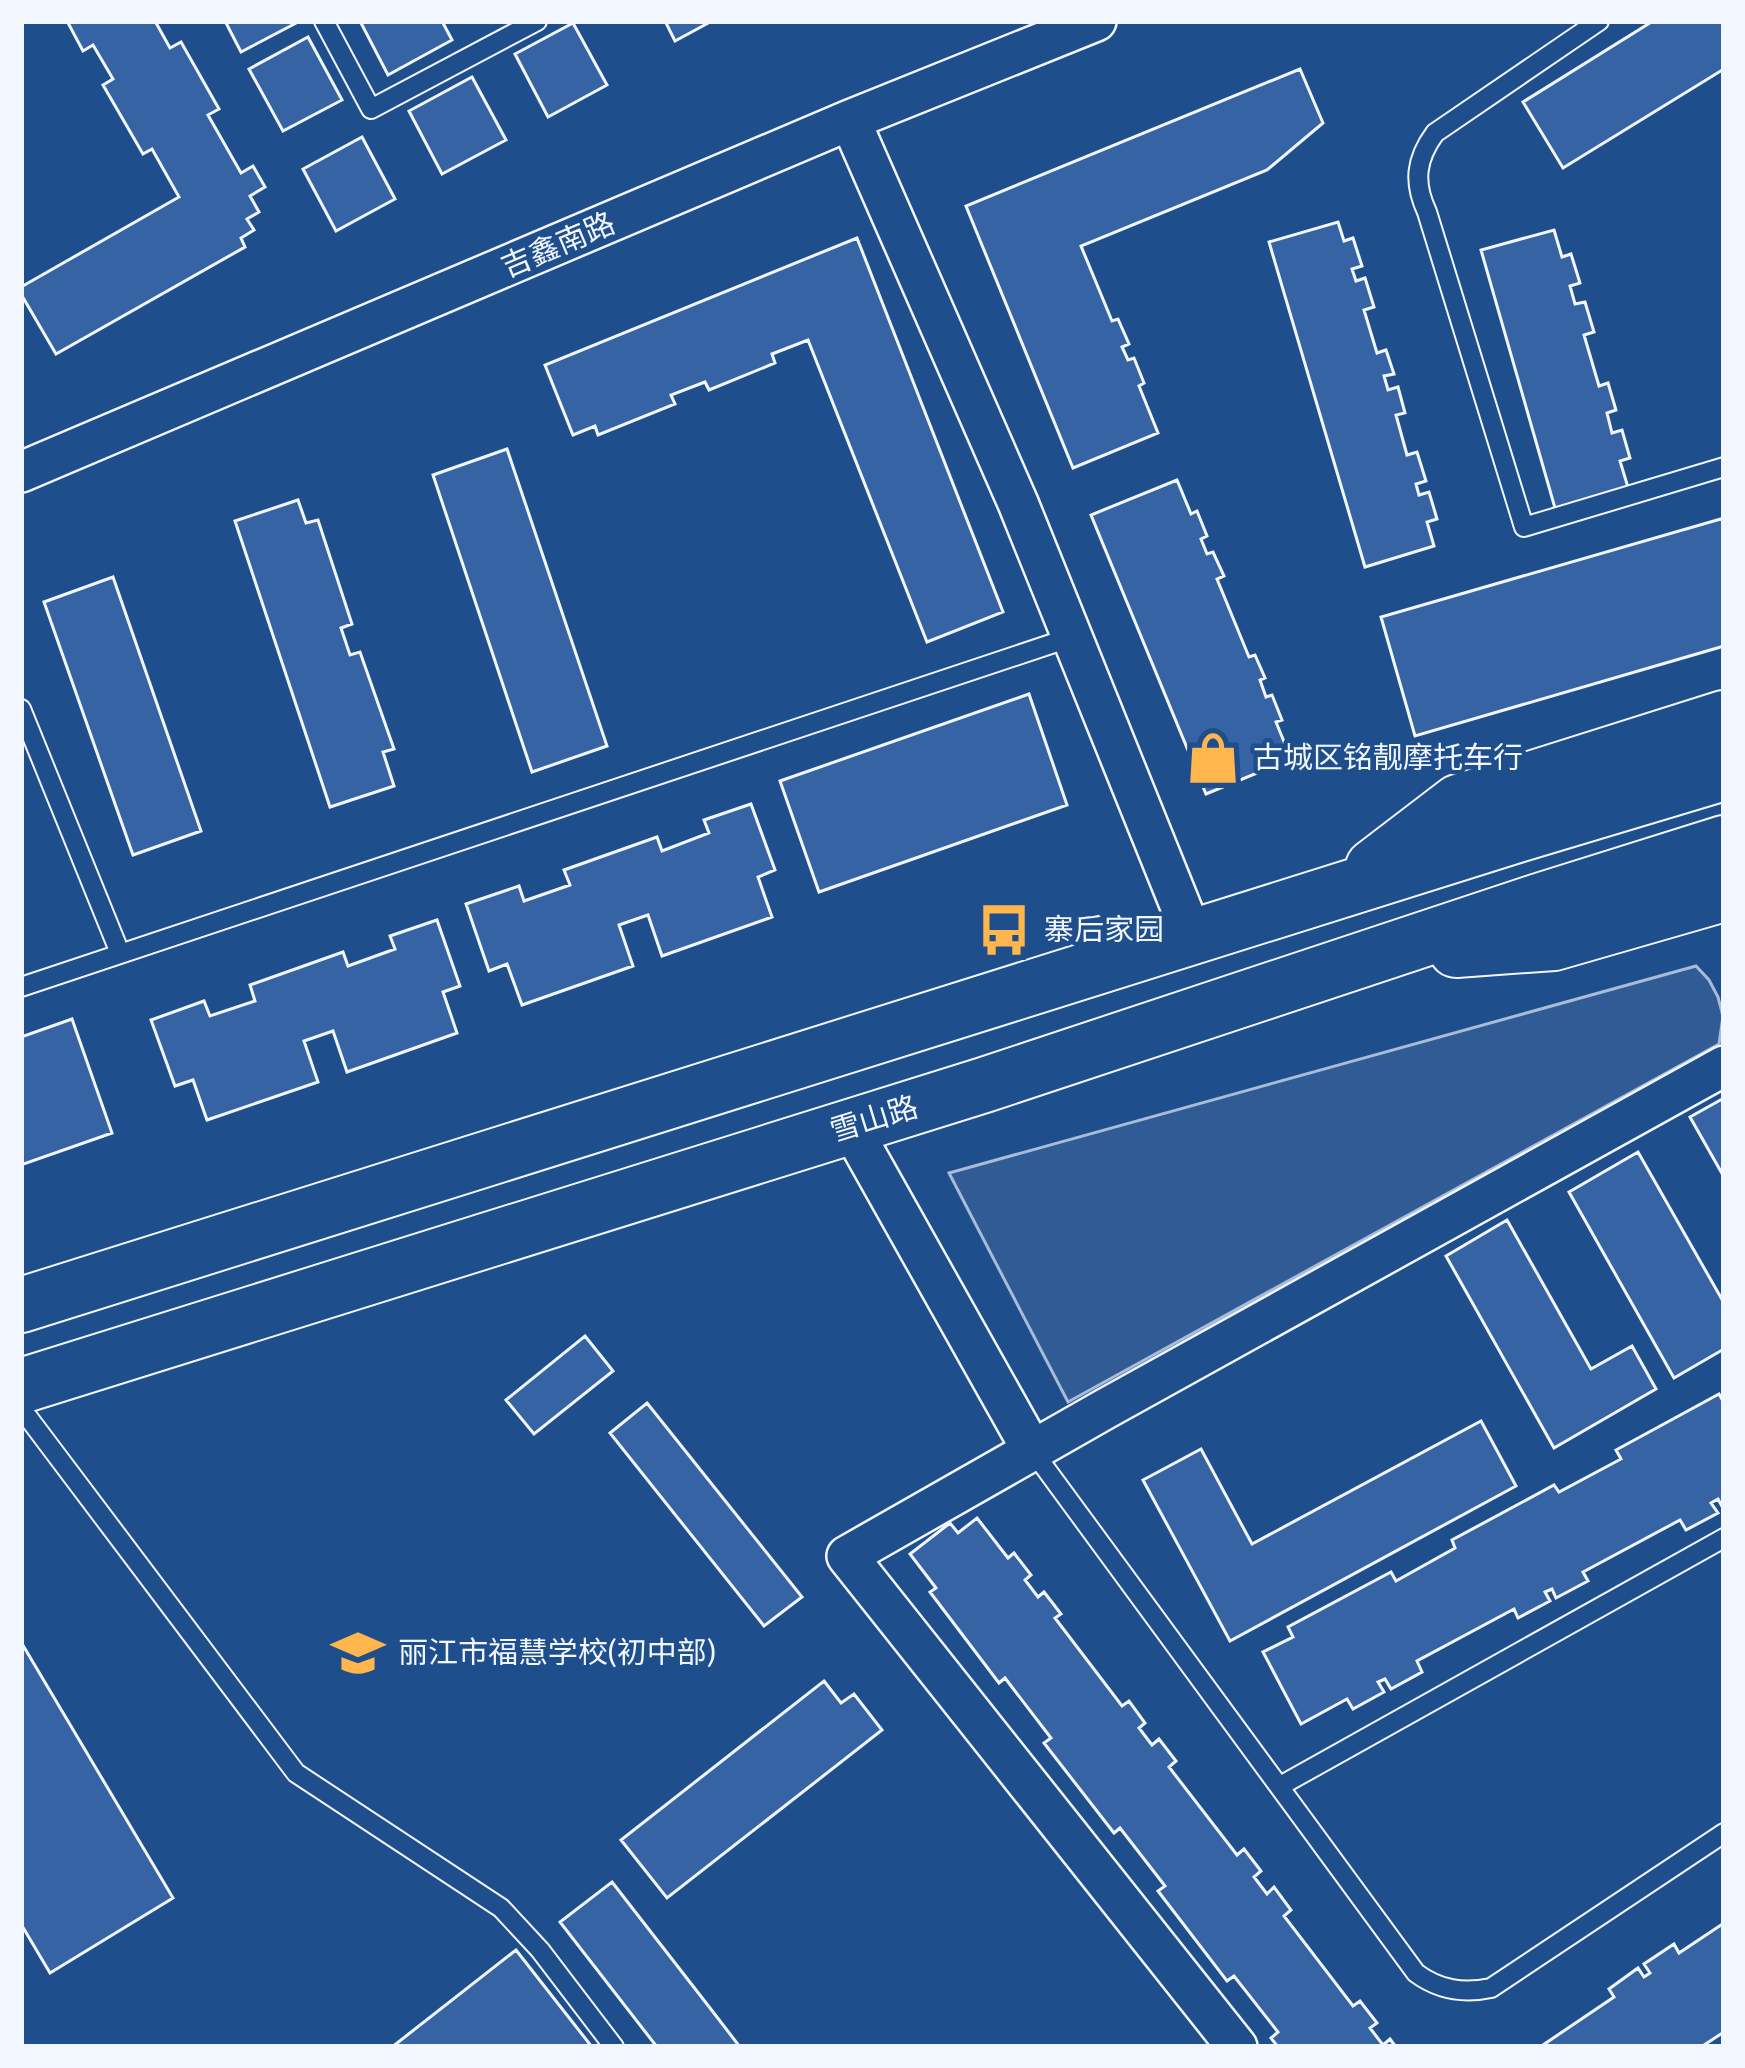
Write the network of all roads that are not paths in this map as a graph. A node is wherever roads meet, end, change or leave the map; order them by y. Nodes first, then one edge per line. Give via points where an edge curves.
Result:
1 (324, 21) edge
2 (537, 21) edge
3 (1599, 21) edge
4 (1078, 24) edge
5 (850, 120) junction
6 (1724, 467) edge
7 (21, 472) edge
8 (1072, 638) junction
9 (21, 709) edge
10 (1724, 718) edge
11 (1724, 773) edge
12 (1724, 843) edge
13 (1342, 890) junction
14 (1724, 894) edge
15 (1193, 937) junction
16 (120, 953) junction
17 (1370, 957) junction
18 (21, 987) edge
19 (1724, 1066) edge
20 (850, 1126) junction
21 (21, 1306) edge
22 (21, 1387) edge
23 (21, 1408) edge
24 (1032, 1450) junction
25 (1724, 1538) edge
26 (1280, 1786) junction
27 (1724, 1833) edge
28 (614, 2047) edge
29 (1237, 2047) edge

1 - 2 lane via 371,110
3 - 6 lane via 1435,133 1419,161 1420,196 1524,527
4 - 5 street, 吉鑫南路
5 - 7 street, 吉鑫南路
5 - 8 street
8 - 15 street
8 - 16 lane
9 - 16 lane
10 - 13 main road via 1458,802
11 - 13 main road
12 - 17 main road, 雪山路
13 - 15 main road
14 - 17 main road via 1554,943
15 - 21 main road
16 - 18 lane
17 - 20 main road, 雪山路
19 - 24 street
20 - 22 main road, 雪山路
20 - 24 street
23 - 28 lane via 296,1773 501,1908
24 - 26 lane
24 - 29 street via 847,1556
25 - 26 lane
26 - 27 lane via 1416,1973 1448,1990 1491,1988

